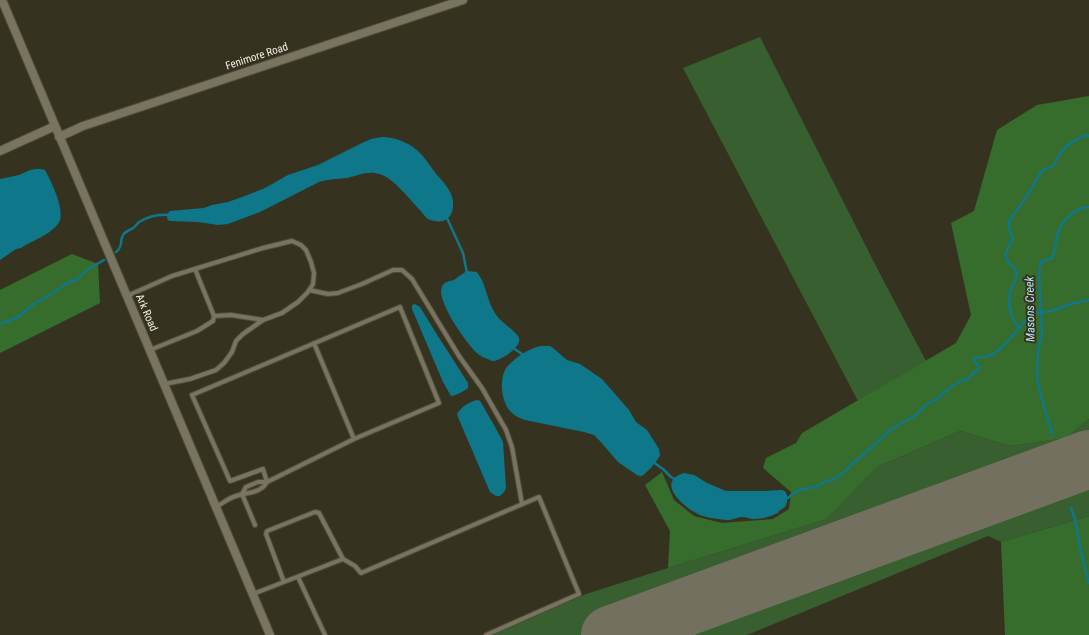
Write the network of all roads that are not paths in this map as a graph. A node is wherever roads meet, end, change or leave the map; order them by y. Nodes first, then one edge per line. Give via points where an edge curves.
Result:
1 (2, 0) edge
2 (463, 0) edge
3 (55, 126) junction
4 (60, 137) junction
5 (0, 151) edge
6 (195, 269) junction
7 (309, 290) junction
8 (126, 296) junction
9 (214, 316) junction
10 (263, 320) junction
11 (314, 343) junction
12 (150, 350) junction
13 (164, 384) junction
14 (354, 439) junction
15 (267, 482) junction
16 (242, 494) junction
17 (522, 504) junction
18 (216, 507) junction
19 (255, 525) dead end
20 (343, 559) junction
21 (298, 576) junction
22 (284, 582) junction
23 (252, 594) junction
24 (270, 635) edge
25 (325, 635) edge
26 (486, 635) edge

1 - 3 street, Ark Road
2 - 4 street, Fenimore Road via 83,126
3 - 4 street, Ark Road
3 - 5 street
4 - 8 street, Ark Road
6 - 7 lane via 292,241 306,250 311,262 314,273 313,284
6 - 8 lane
6 - 9 lane
7 - 10 lane via 298,302 282,313
7 - 17 lane via 328,294 338,293 393,270 402,270 412,279 506,430 512,447
8 - 12 street, Ark Road
9 - 10 lane via 231,315
9 - 12 lane via 213,321 197,331
10 - 13 lane via 242,334 232,352 216,370
11 - 14 lane
11 - 14 lane via 400,307 403,314 439,403
11 - 15 lane via 192,395 230,481 262,469
12 - 13 street, Ark Road
13 - 18 street, Ark Road
14 - 15 lane
15 - 16 lane via 257,491
15 - 16 lane via 258,482 246,487
16 - 18 lane
16 - 19 lane
17 - 20 lane via 361,573
17 - 26 lane via 539,496 579,594
18 - 23 street, Ark Road
20 - 21 lane
20 - 22 lane via 319,513 315,512 267,531
21 - 22 lane
21 - 25 lane
22 - 23 lane
23 - 24 street, Ark Road

